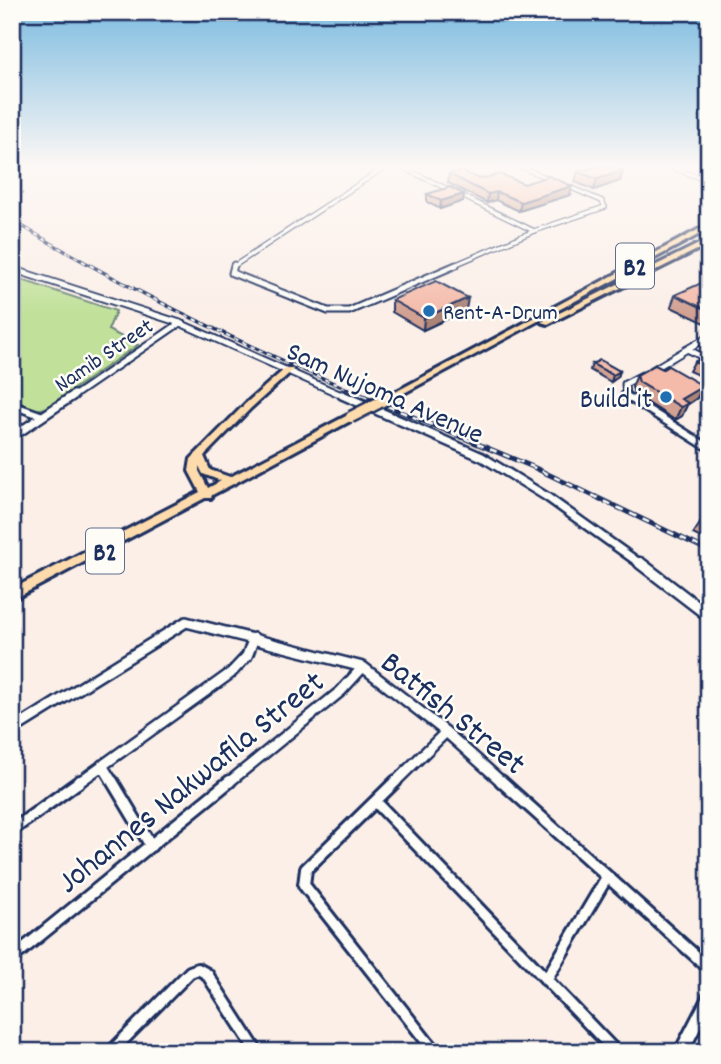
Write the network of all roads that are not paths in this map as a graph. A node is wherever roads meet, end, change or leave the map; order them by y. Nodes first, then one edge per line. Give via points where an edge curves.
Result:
1 (308, 215) edge
2 (500, 215) edge
3 (577, 215) edge
4 (709, 226) edge
5 (534, 231) junction
6 (709, 242) edge
7 (14, 272) edge
8 (180, 323) junction
9 (709, 336) edge
10 (687, 349) junction
11 (709, 360) edge
12 (449, 365) junction
13 (289, 370) junction
14 (12, 405) edge
15 (43, 416) junction
16 (12, 438) edge
17 (709, 448) edge
18 (199, 455) junction
19 (232, 481) junction
20 (207, 495) junction
21 (12, 598) edge
22 (709, 616) edge
23 (254, 638) junction
24 (363, 667) junction
25 (12, 730) edge
26 (446, 732) junction
27 (102, 765) junction
28 (376, 803) junction
29 (12, 830) edge
30 (151, 846) junction
31 (607, 877) junction
32 (12, 958) edge
33 (709, 968) edge
34 (546, 980) junction
35 (709, 998) edge
36 (110, 1052) edge
37 (257, 1052) edge
38 (435, 1052) edge
39 (616, 1052) edge
40 (681, 1052) edge

1 - 5 street via 234,265 232,273 338,312
2 - 5 street
3 - 5 street
4 - 12 highway, B2
6 - 12 highway, B2
7 - 8 street, Sam Nujoma Avenue
8 - 13 street, Sam Nujoma Avenue
8 - 15 street, Namib Street
9 - 10 street
10 - 11 street
10 - 17 street via 625,384 623,390 625,396
12 - 19 highway, B2, bridge
13 - 18 highway
13 - 22 street, Sam Nujoma Avenue via 482,457 547,497
14 - 15 street
15 - 16 street, Namib Street
18 - 19 highway via 206,472
18 - 20 highway via 193,466
19 - 20 highway, B2
20 - 21 highway, B2
23 - 24 street, Batfish Street
23 - 25 street, Batfish Street via 186,622
23 - 27 street via 247,656 230,673
24 - 26 street, Batfish Street
24 - 30 street, Johannes Nakwafila Street via 341,691
26 - 28 street
26 - 31 street, Batfish Street
27 - 29 street
27 - 30 street
28 - 34 street
28 - 38 street via 306,869 304,885
30 - 32 street, Johannes Nakwafila Street
31 - 33 street, Batfish Street
31 - 34 street
34 - 39 street
35 - 40 street
36 - 37 street via 198,969 207,974

